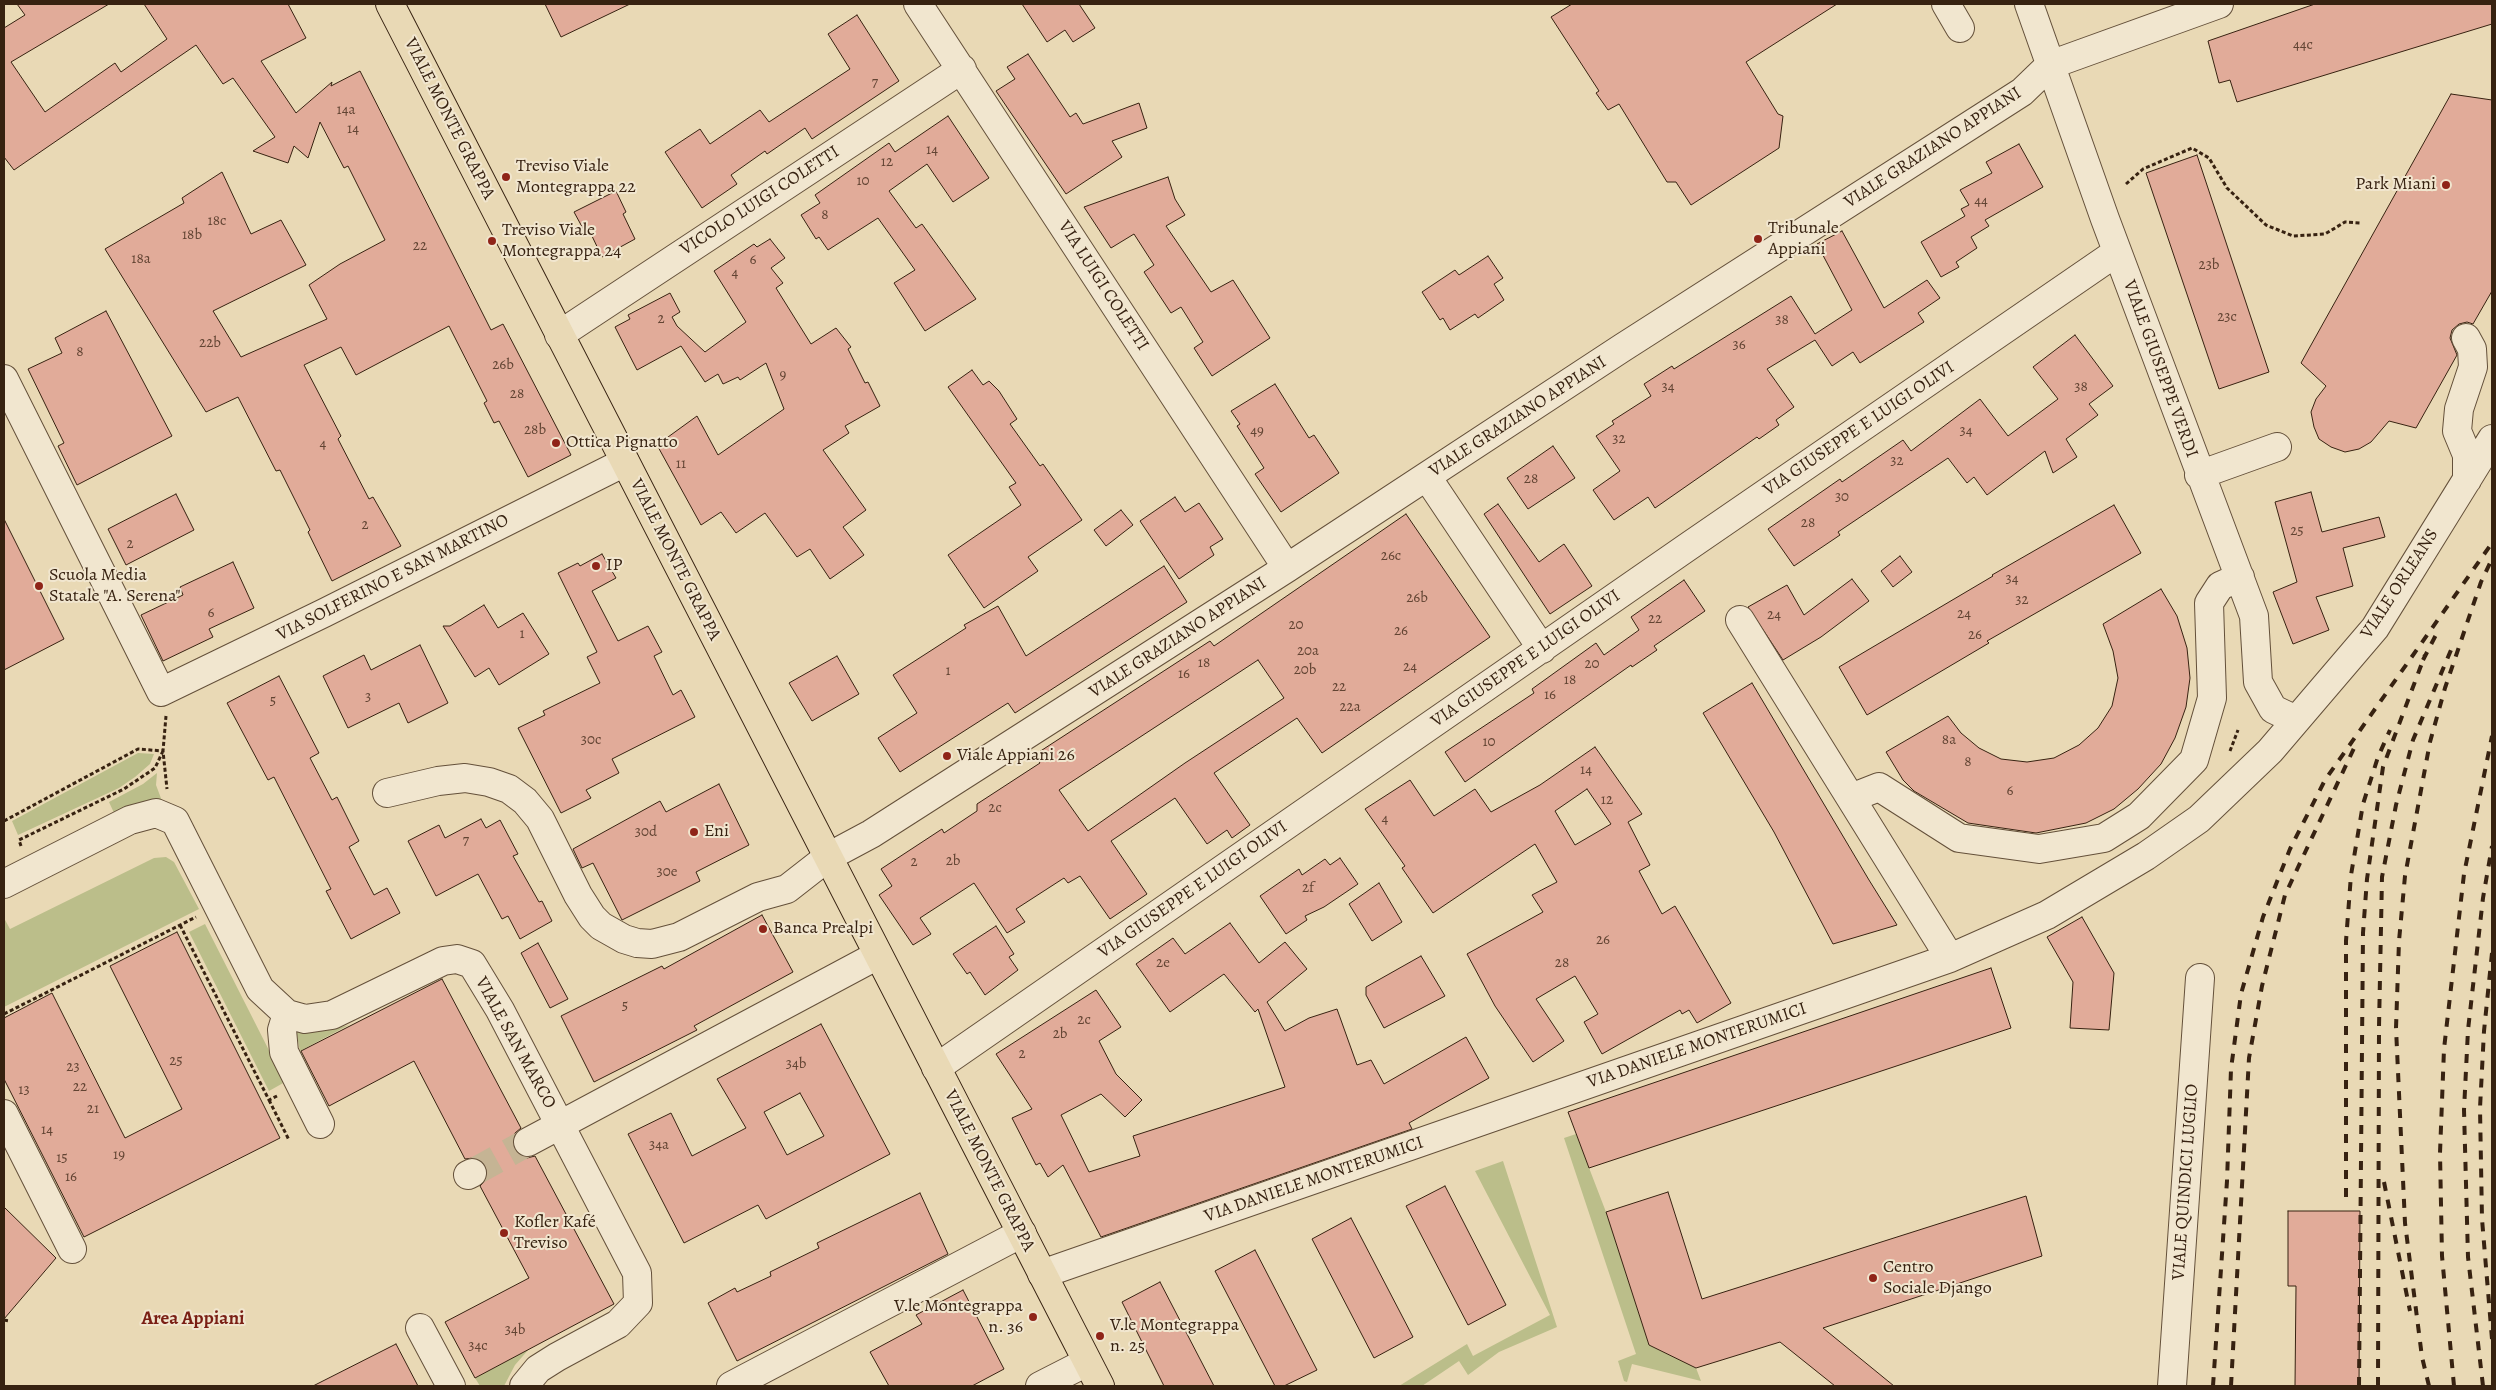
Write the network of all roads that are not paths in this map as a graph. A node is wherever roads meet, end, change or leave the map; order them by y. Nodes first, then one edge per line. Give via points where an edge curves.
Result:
1 (390, 4) edge
2 (918, 4) edge
3 (1946, 4) edge
4 (2029, 4) edge
5 (2219, 4) edge
6 (1960, 28) dead end
7 (2050, 65) junction
8 (962, 69) junction
9 (2117, 252) junction
10 (559, 335) junction
11 (2466, 338) dead end
12 (4, 379) edge
13 (2492, 439) edge
14 (2277, 447) dead end
15 (624, 462) junction
16 (2199, 475) junction
17 (1427, 477) junction
18 (2467, 480) junction
19 (1287, 568) junction
20 (2240, 577) junction
21 (1740, 620) dead end
22 (1542, 649) junction
23 (2296, 720) junction
24 (388, 793) dead end
25 (1850, 798) junction
26 (828, 857) junction
27 (4, 884) edge
28 (878, 955) junction
29 (1950, 958) junction
30 (2200, 978) dead end
31 (287, 1014) junction
32 (936, 1068) junction
33 (4, 1114) edge
34 (320, 1124) dead end
35 (560, 1125) junction
36 (528, 1142) tunnel mouth
37 (1022, 1233) junction
38 (72, 1249) dead end
39 (1042, 1274) junction
40 (420, 1328) dead end
41 (1087, 1362) junction
42 (451, 1386) edge
43 (524, 1386) edge
44 (731, 1386) edge
45 (1040, 1386) edge
46 (1100, 1386) edge
47 (2172, 1386) edge

1 - 10 main road, VIALE MONTE GRAPPA
2 - 8 street, VIA LUIGI COLETTI
3 - 6 street
4 - 7 street, VIALE GIUSEPPE VERDI
5 - 7 street, VIALE GRAZIANO APPIANI
7 - 9 street, VIALE GIUSEPPE VERDI
7 - 17 street, VIALE GRAZIANO APPIANI via 2022,92
8 - 10 street, VICOLO LUIGI COLETTI
8 - 19 street, VIA LUIGI COLETTI
9 - 16 street, VIALE GIUSEPPE VERDI
9 - 22 street, VIA GIUSEPPE E LUIGI OLIVI
10 - 15 main road, VIALE MONTE GRAPPA
11 - 18 street via 2472,349 2473,367 2459,409 2457,431 2467,455
12 - 15 street, VIA SOLFERINO E SAN MARTINO via 161,692
13 - 18 street, VIALE ORLEANS
14 - 16 street
15 - 26 main road, VIALE MONTE GRAPPA
16 - 20 street, VIALE GIUSEPPE VERDI
17 - 19 street, VIALE GRAZIANO APPIANI
17 - 22 street
18 - 23 street, VIALE ORLEANS via 2375,628
19 - 26 street, VIALE GRAZIANO APPIANI via 871,834
20 - 23 street, VIALE GIUSEPPE VERDI via 2254,616 2258,682 2272,709
20 - 25 street via 2220,586 2209,603 2212,698 2194,760 2139,816 2104,838 2039,849 1959,838 1879,787
21 - 25 street
22 - 32 street, VIA GIUSEPPE E LUIGI OLIVI
23 - 29 street, VIA DANIELE MONTERUMICI via 2270,751 2200,819 2146,856 2047,915
24 - 26 street, VIALE GRAZIANO APPIANI via 438,780 465,778 509,789 525,801 540,819 592,917 612,933 637,943 666,942 758,897 783,891
25 - 29 street
26 - 28 main road, VIALE MONTE GRAPPA
27 - 31 street via 130,820 156,813 175,821 260,989
28 - 32 main road, VIALE MONTE GRAPPA
28 - 35 street
29 - 39 street, VIA DANIELE MONTERUMICI
30 - 47 street, VIALE QUINDICI LUGLIO
31 - 34 street via 282,1030 284,1052
31 - 35 street, VIALE SAN MARCO via 305,1019 332,1015 443,961 457,959 472,964 500,1010
32 - 37 main road, VIALE MONTE GRAPPA
33 - 38 street
35 - 36 street
35 - 43 street, VIALE SAN MARCO via 637,1273 638,1303 618,1324 538,1369
37 - 39 main road, VIALE MONTE GRAPPA
37 - 44 street
39 - 41 main road, VIALE MONTE GRAPPA
40 - 42 street
41 - 45 street
41 - 46 main road, VIALE MONTE GRAPPA

